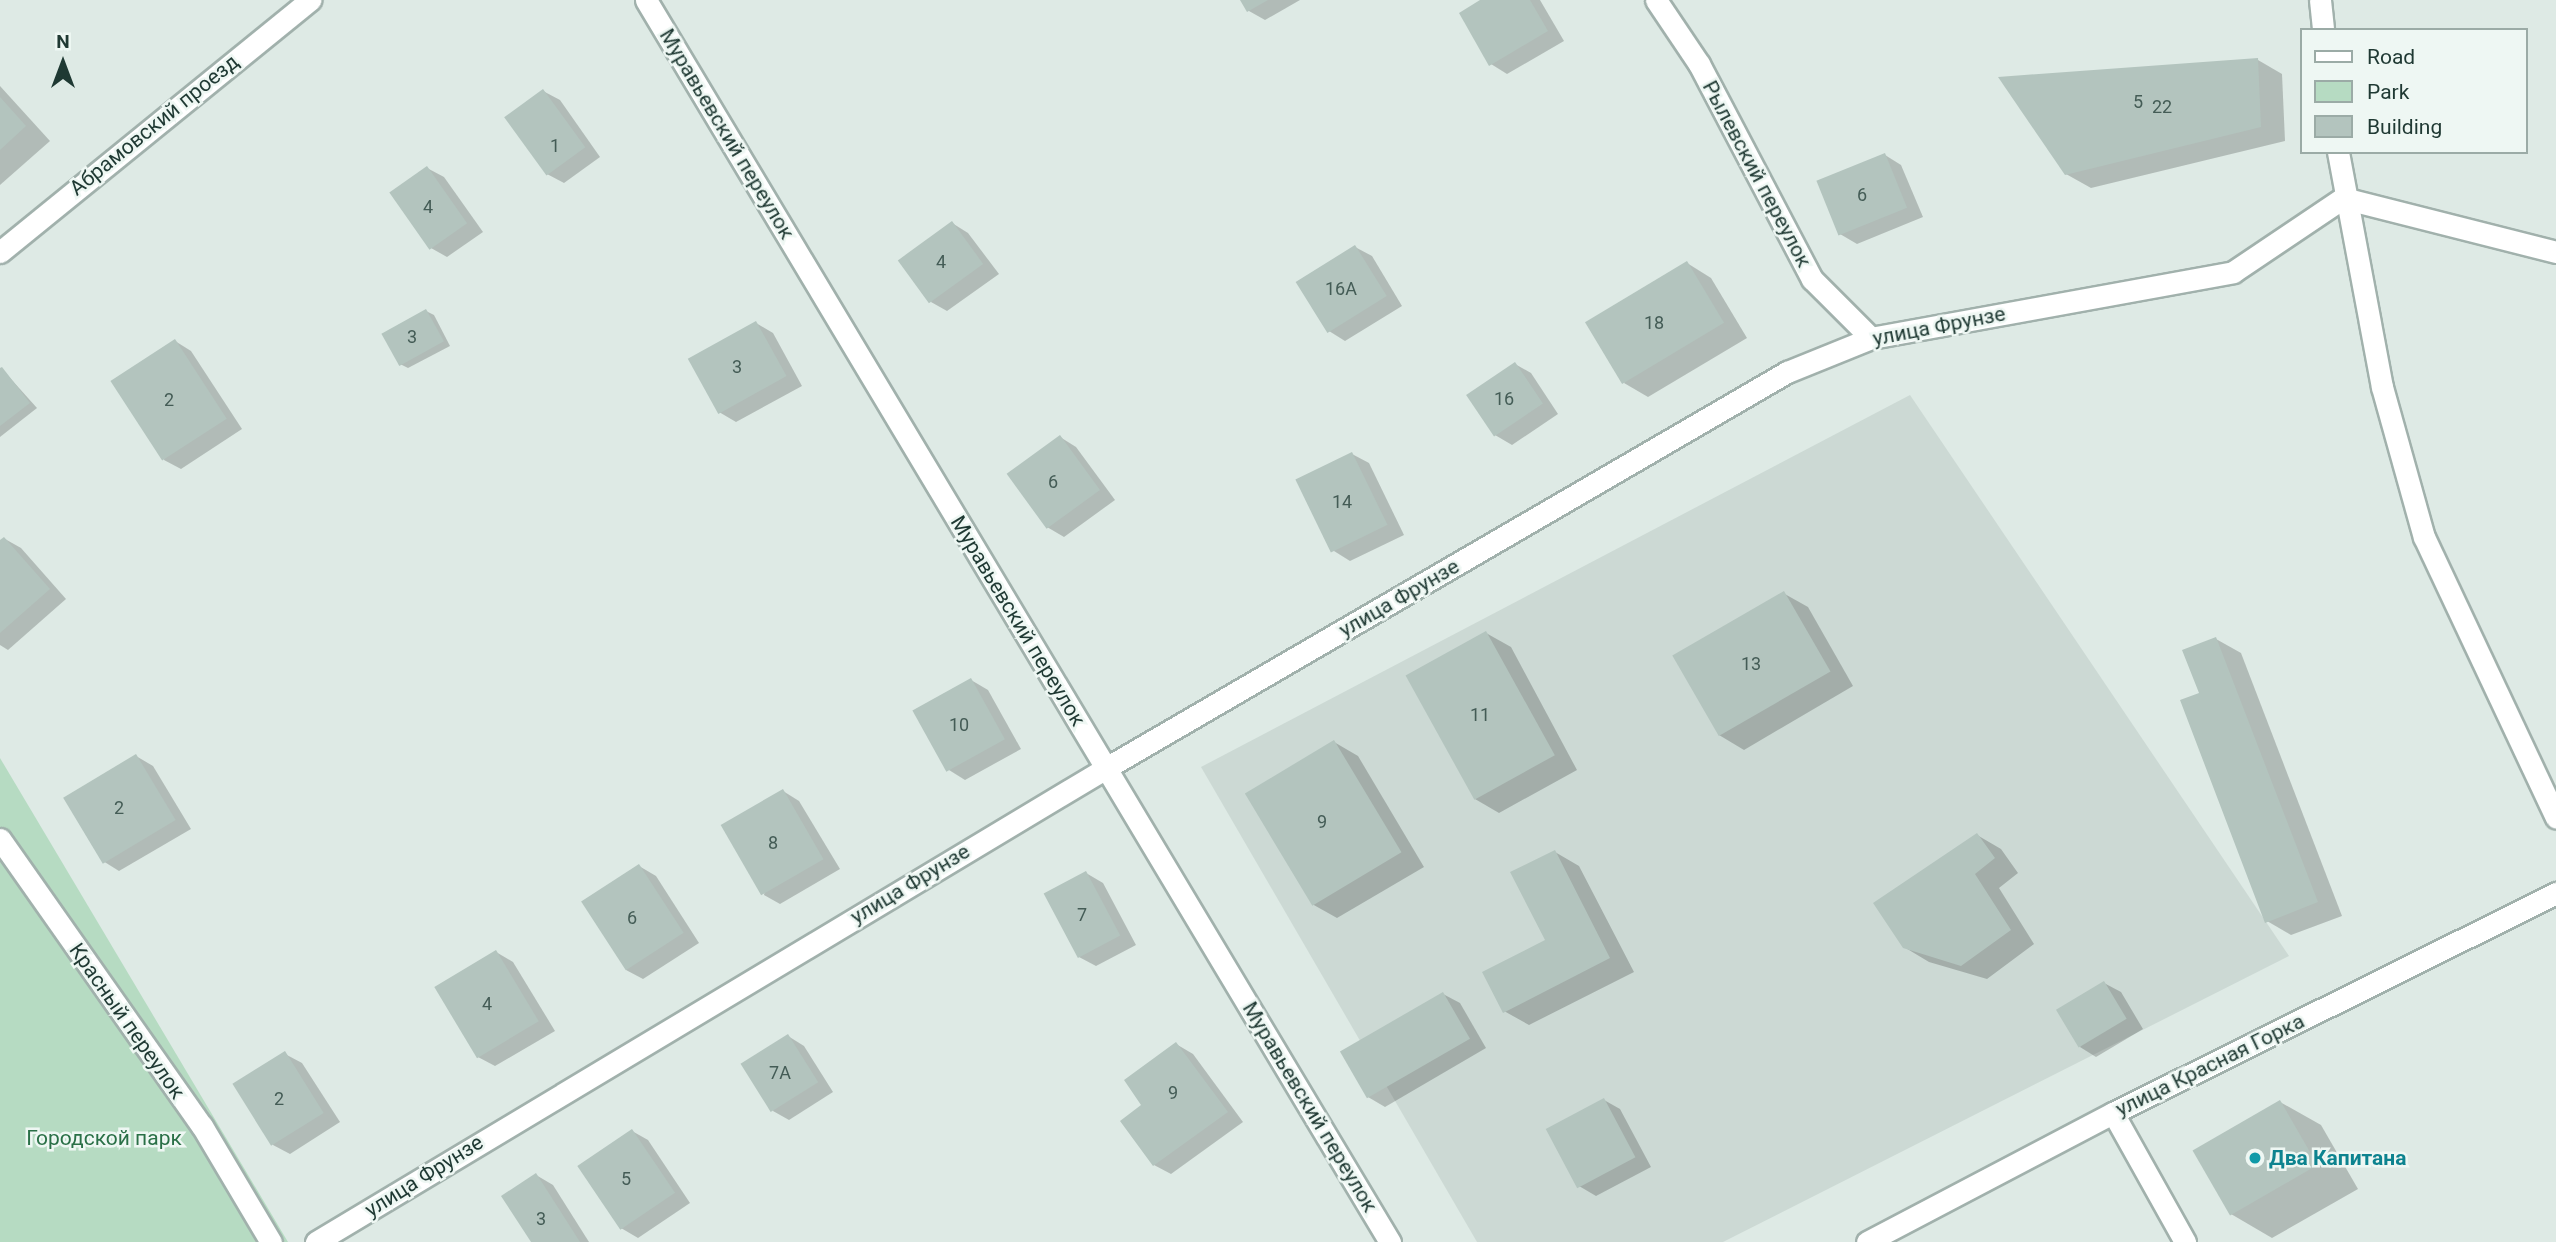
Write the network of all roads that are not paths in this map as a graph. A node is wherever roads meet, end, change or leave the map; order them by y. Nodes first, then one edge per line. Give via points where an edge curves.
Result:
1 (310, 0) edge
2 (646, 0) edge
3 (1656, 0) edge
4 (2320, 0) edge
5 (2323, 28) edge
6 (2338, 154) edge
7 (2343, 198) junction
8 (0, 252) edge
9 (2556, 252) edge
10 (1871, 338) junction
11 (1106, 768) junction
12 (2556, 817) edge
13 (0, 839) edge
14 (2556, 893) edge
15 (2113, 1113) junction
16 (271, 1242) edge
17 (316, 1242) edge
18 (1390, 1242) edge
19 (1867, 1242) edge
20 (2185, 1242) edge

1 - 8 street, Абрамовский проезд
2 - 11 street, Муравьевский переулок
3 - 10 street, Рылевский переулок via 1699,64 1812,279
4 - 5 street
6 - 7 street
7 - 9 street
7 - 10 street, улица Фрунзе via 2232,272
7 - 12 street via 2382,387 2424,537
10 - 11 street, улица Фрунзе via 1787,372
11 - 17 street, улица Фрунзе
11 - 18 street, Муравьевский переулок
13 - 16 street, Красный переулок via 202,1126
14 - 15 street, улица Красная Горка
15 - 19 street, улица Красная Горка
15 - 20 street

